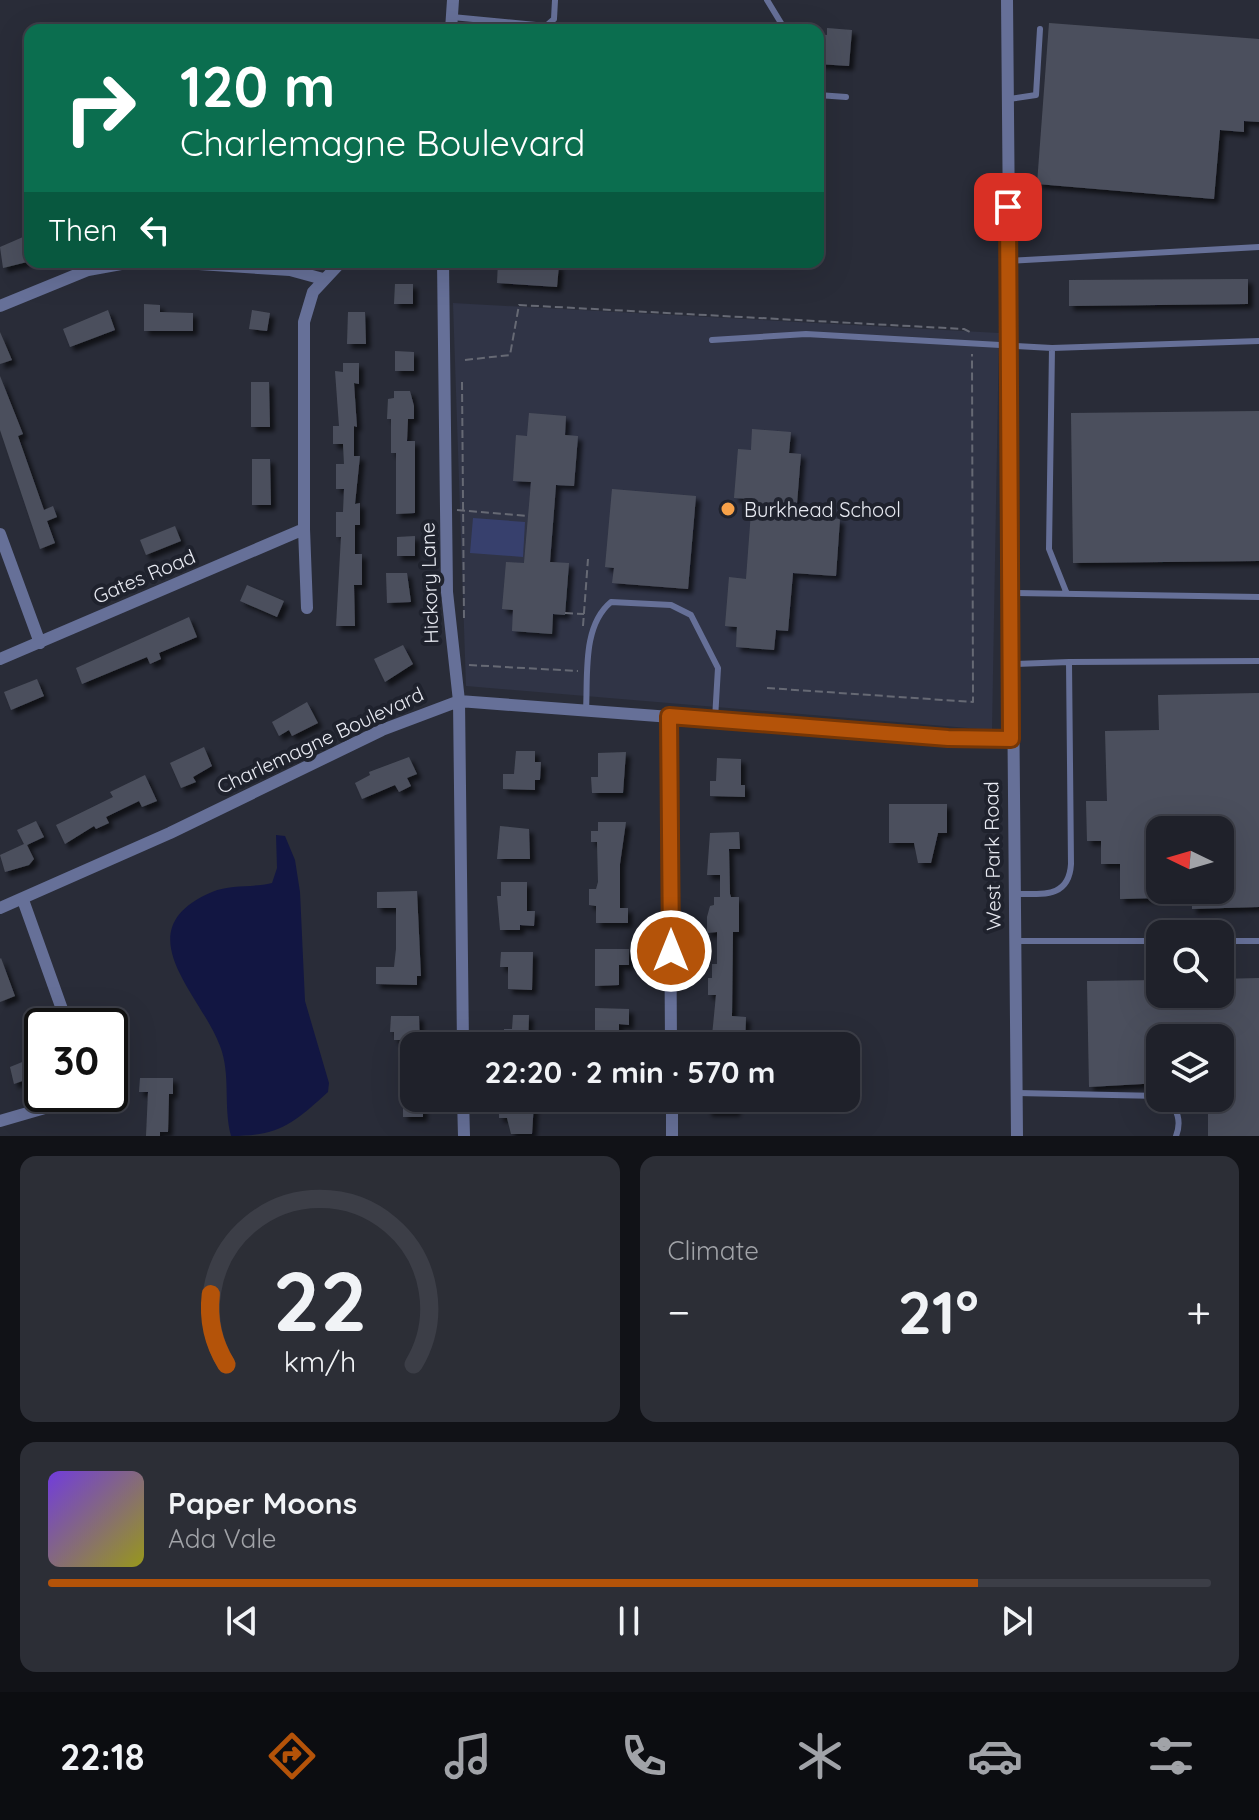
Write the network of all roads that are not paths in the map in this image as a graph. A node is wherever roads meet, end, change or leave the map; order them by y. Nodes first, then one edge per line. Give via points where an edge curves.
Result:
1 (453, 0) edge
2 (555, 0) edge
3 (767, 0) edge
4 (1007, 0) edge
5 (451, 23) edge
6 (483, 24) edge
7 (548, 24) edge
8 (781, 24) edge
9 (1040, 29) dead end
10 (824, 95) edge
11 (846, 97) dead end
12 (1006, 100) junction
13 (1259, 247) edge
14 (1009, 261) junction
15 (99, 268) edge
16 (260, 268) edge
17 (335, 268) edge
18 (443, 268) edge
19 (323, 279) junction
20 (0, 306) edge
21 (712, 340) dead end
22 (1259, 341) edge
23 (1010, 345) junction
24 (1052, 348) junction
25 (304, 529) junction
26 (0, 534) edge
27 (1012, 593) junction
28 (1067, 594) junction
29 (1259, 597) edge
30 (307, 608) dead end
31 (40, 643) junction
32 (0, 659) edge
33 (1259, 661) edge
34 (1069, 662) junction
35 (1013, 664) junction
36 (459, 701) junction
37 (586, 710) junction
38 (669, 716) junction
39 (715, 719) junction
40 (1011, 739) junction
41 (1012, 895) junction
42 (23, 900) junction
43 (0, 908) edge
44 (1013, 941) junction
45 (1146, 941) edge
46 (1234, 941) edge
47 (1259, 941) edge
48 (62, 1008) edge
49 (463, 1032) edge
50 (671, 1032) edge
51 (1017, 1093) junction
52 (1146, 1096) edge
53 (31, 1112) edge
54 (463, 1112) edge
55 (672, 1112) edge
56 (1178, 1112) edge
57 (0, 1121) edge
58 (464, 1136) edge
59 (672, 1136) edge
60 (1017, 1136) edge
61 (1176, 1136) edge

1 - 5 street
2 - 7 lane via 554,19
3 - 8 lane
4 - 12 street, West Park Road
5 - 6 lane
9 - 12 lane via 1036,95
10 - 11 lane
12 - 14 street, West Park Road
13 - 14 lane
14 - 23 street, West Park Road
15 - 20 street
16 - 19 street
17 - 19 street
18 - 36 street, Hickory Lane via 447,592
19 - 25 street via 304,322
21 - 23 lane via 806,334
22 - 24 lane
23 - 24 lane
23 - 27 street, West Park Road
24 - 28 lane via 1049,549
25 - 30 street
25 - 31 street, Gates Road
26 - 31 street
27 - 28 lane
27 - 35 street, West Park Road
28 - 29 lane
31 - 32 street, Gates Road
33 - 34 lane
34 - 35 lane
34 - 41 lane via 1070,876 1059,892
35 - 40 street, West Park Road
36 - 37 street, Charlemagne Boulevard
36 - 42 street, Charlemagne Boulevard via 382,730
36 - 49 street, Hickory Lane
37 - 38 street, Charlemagne Boulevard
37 - 39 lane via 593,623 601,611 611,602 671,605 691,615 718,668
38 - 39 street, Charlemagne Boulevard
38 - 50 street
39 - 40 street, Charlemagne Boulevard
40 - 41 street, West Park Road
41 - 44 street, West Park Road
42 - 43 street, Charlemagne Boulevard
42 - 48 street
44 - 45 lane
44 - 51 street, West Park Road
46 - 47 lane
51 - 52 lane
51 - 60 street, West Park Road
53 - 57 street
54 - 58 street
55 - 59 street
56 - 61 lane

